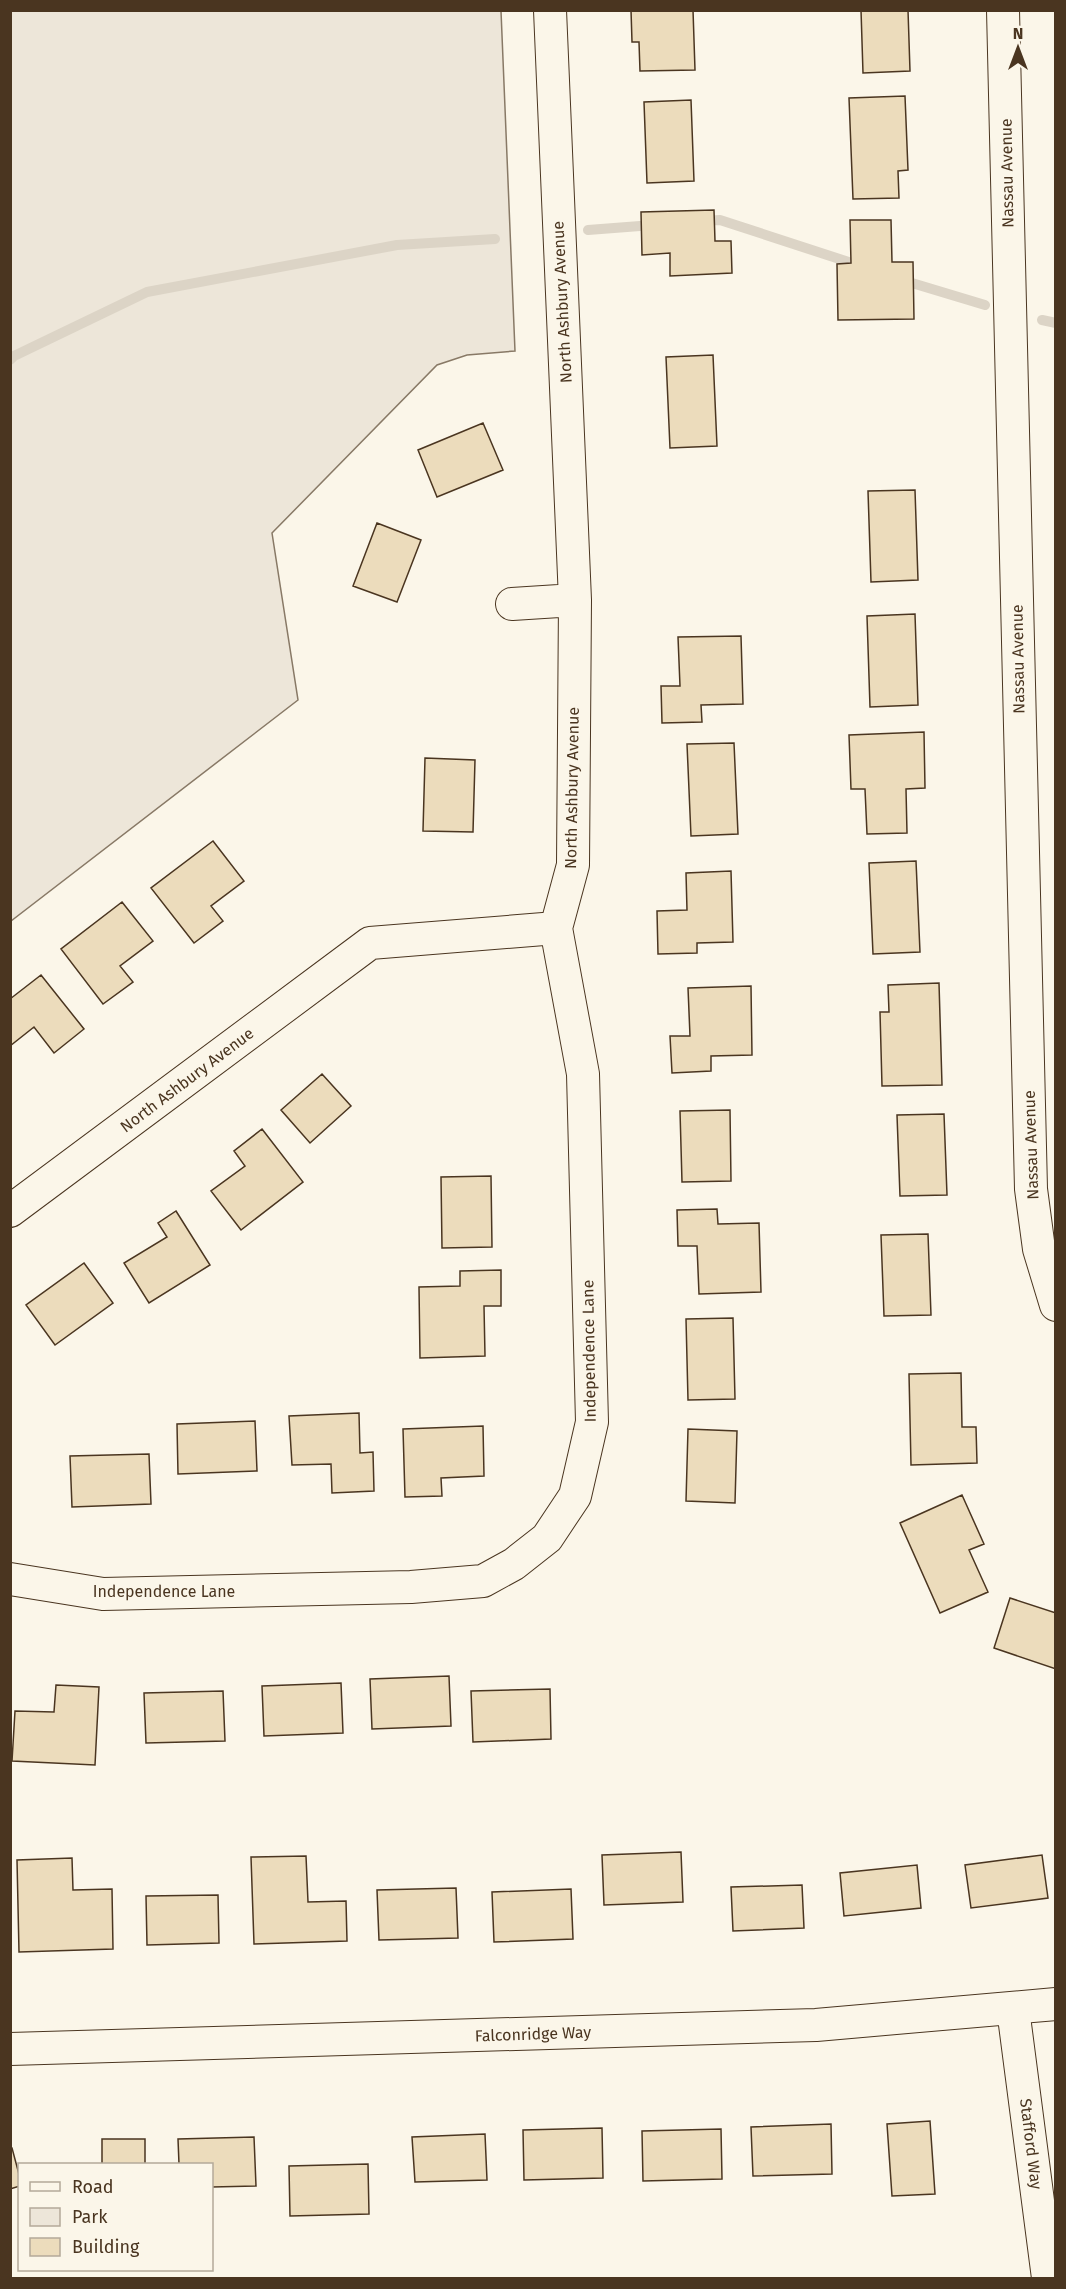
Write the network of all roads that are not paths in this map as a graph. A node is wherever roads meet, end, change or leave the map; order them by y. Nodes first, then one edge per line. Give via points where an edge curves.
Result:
1 (550, 10) edge
2 (1003, 10) edge
3 (575, 600) junction
4 (512, 604) dead end
5 (556, 928) junction
6 (10, 1211) edge
7 (1056, 1305) edge
8 (10, 1579) edge
9 (1056, 2004) edge
10 (1013, 2008) junction
11 (10, 2049) edge
12 (1048, 2278) edge

1 - 3 street, North Ashbury Avenue
2 - 7 street, Nassau Avenue via 1031,1189 1039,1249
3 - 4 street
3 - 5 street, North Ashbury Avenue via 573,865
5 - 6 street, North Ashbury Avenue via 370,943
5 - 8 street, Independence Lane via 583,1074 591,1422 575,1496 547,1538 483,1581 411,1587 103,1594
9 - 10 street, Falconridge Way
10 - 11 street, Falconridge Way via 816,2025
10 - 12 street, Stafford Way

